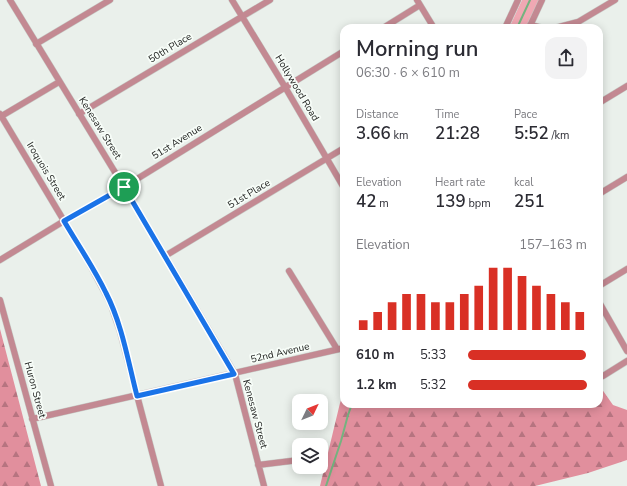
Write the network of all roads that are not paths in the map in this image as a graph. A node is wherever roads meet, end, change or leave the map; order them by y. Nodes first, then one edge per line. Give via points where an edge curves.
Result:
1 (10, 0) edge
2 (110, 0) edge
3 (232, 0) edge
4 (270, 0) edge
5 (511, 0) edge
6 (518, 0) edge
7 (542, 0) edge
8 (615, 0) edge
9 (418, 3) edge
10 (515, 7) junction
11 (242, 17) junction
12 (389, 24) edge
13 (431, 24) edge
14 (507, 24) edge
15 (531, 24) edge
16 (570, 24) edge
17 (36, 44) junction
18 (340, 53) edge
19 (59, 82) junction
20 (627, 86) edge
21 (285, 87) junction
22 (603, 100) edge
23 (79, 114) junction
24 (0, 116) edge
25 (340, 150) edge
26 (326, 159) junction
27 (627, 177) edge
28 (340, 182) edge
29 (124, 187) junction
30 (603, 192) edge
31 (64, 221) junction
32 (165, 256) junction
33 (0, 260) edge
34 (627, 269) edge
35 (289, 271) dead end
36 (603, 284) edge
37 (0, 300) edge
38 (603, 309) edge
39 (337, 349) junction
40 (340, 349) edge
41 (627, 351) edge
42 (627, 361) edge
43 (234, 374) junction
44 (603, 376) dead end
45 (137, 396) junction
46 (32, 419) junction
47 (292, 461) edge
48 (258, 465) junction
49 (51, 486) edge
50 (161, 486) edge
51 (264, 486) edge

1 - 17 street, Kenesaw Street
2 - 17 street
3 - 11 street, Hollywood Road
4 - 11 street, 50th Place
5 - 10 street
6 - 10 street
7 - 15 street
8 - 16 street
9 - 12 street
9 - 13 street
10 - 14 street
11 - 21 street, Hollywood Road
11 - 23 street, 50th Place
17 - 19 street, Kenesaw Street
18 - 21 street, 51st Avenue
19 - 23 street, Kenesaw Street
19 - 24 street
20 - 22 street
21 - 26 street, Hollywood Road
21 - 29 street, 51st Avenue
23 - 29 street, Kenesaw Street
24 - 31 street, Iroquois Street
25 - 26 street, 51st Place
26 - 28 street, Hollywood Road
26 - 32 street, 51st Place
27 - 30 street
29 - 31 street, 51st Avenue
29 - 32 street, Kenesaw Street
31 - 33 street, 51st Avenue
31 - 45 street, Iroquois Street via 110,302
32 - 43 street, Kenesaw Street
34 - 36 street
35 - 39 street
37 - 46 street, Huron Street
38 - 41 street
39 - 40 street, 52nd Avenue
39 - 43 street, 52nd Avenue
42 - 44 street
43 - 45 street, 52nd Avenue
43 - 48 street, Kenesaw Street
45 - 46 street, 52nd Avenue
45 - 50 street, Iroquois Street
46 - 49 street, Huron Street
47 - 48 street
48 - 51 street, Kenesaw Street

